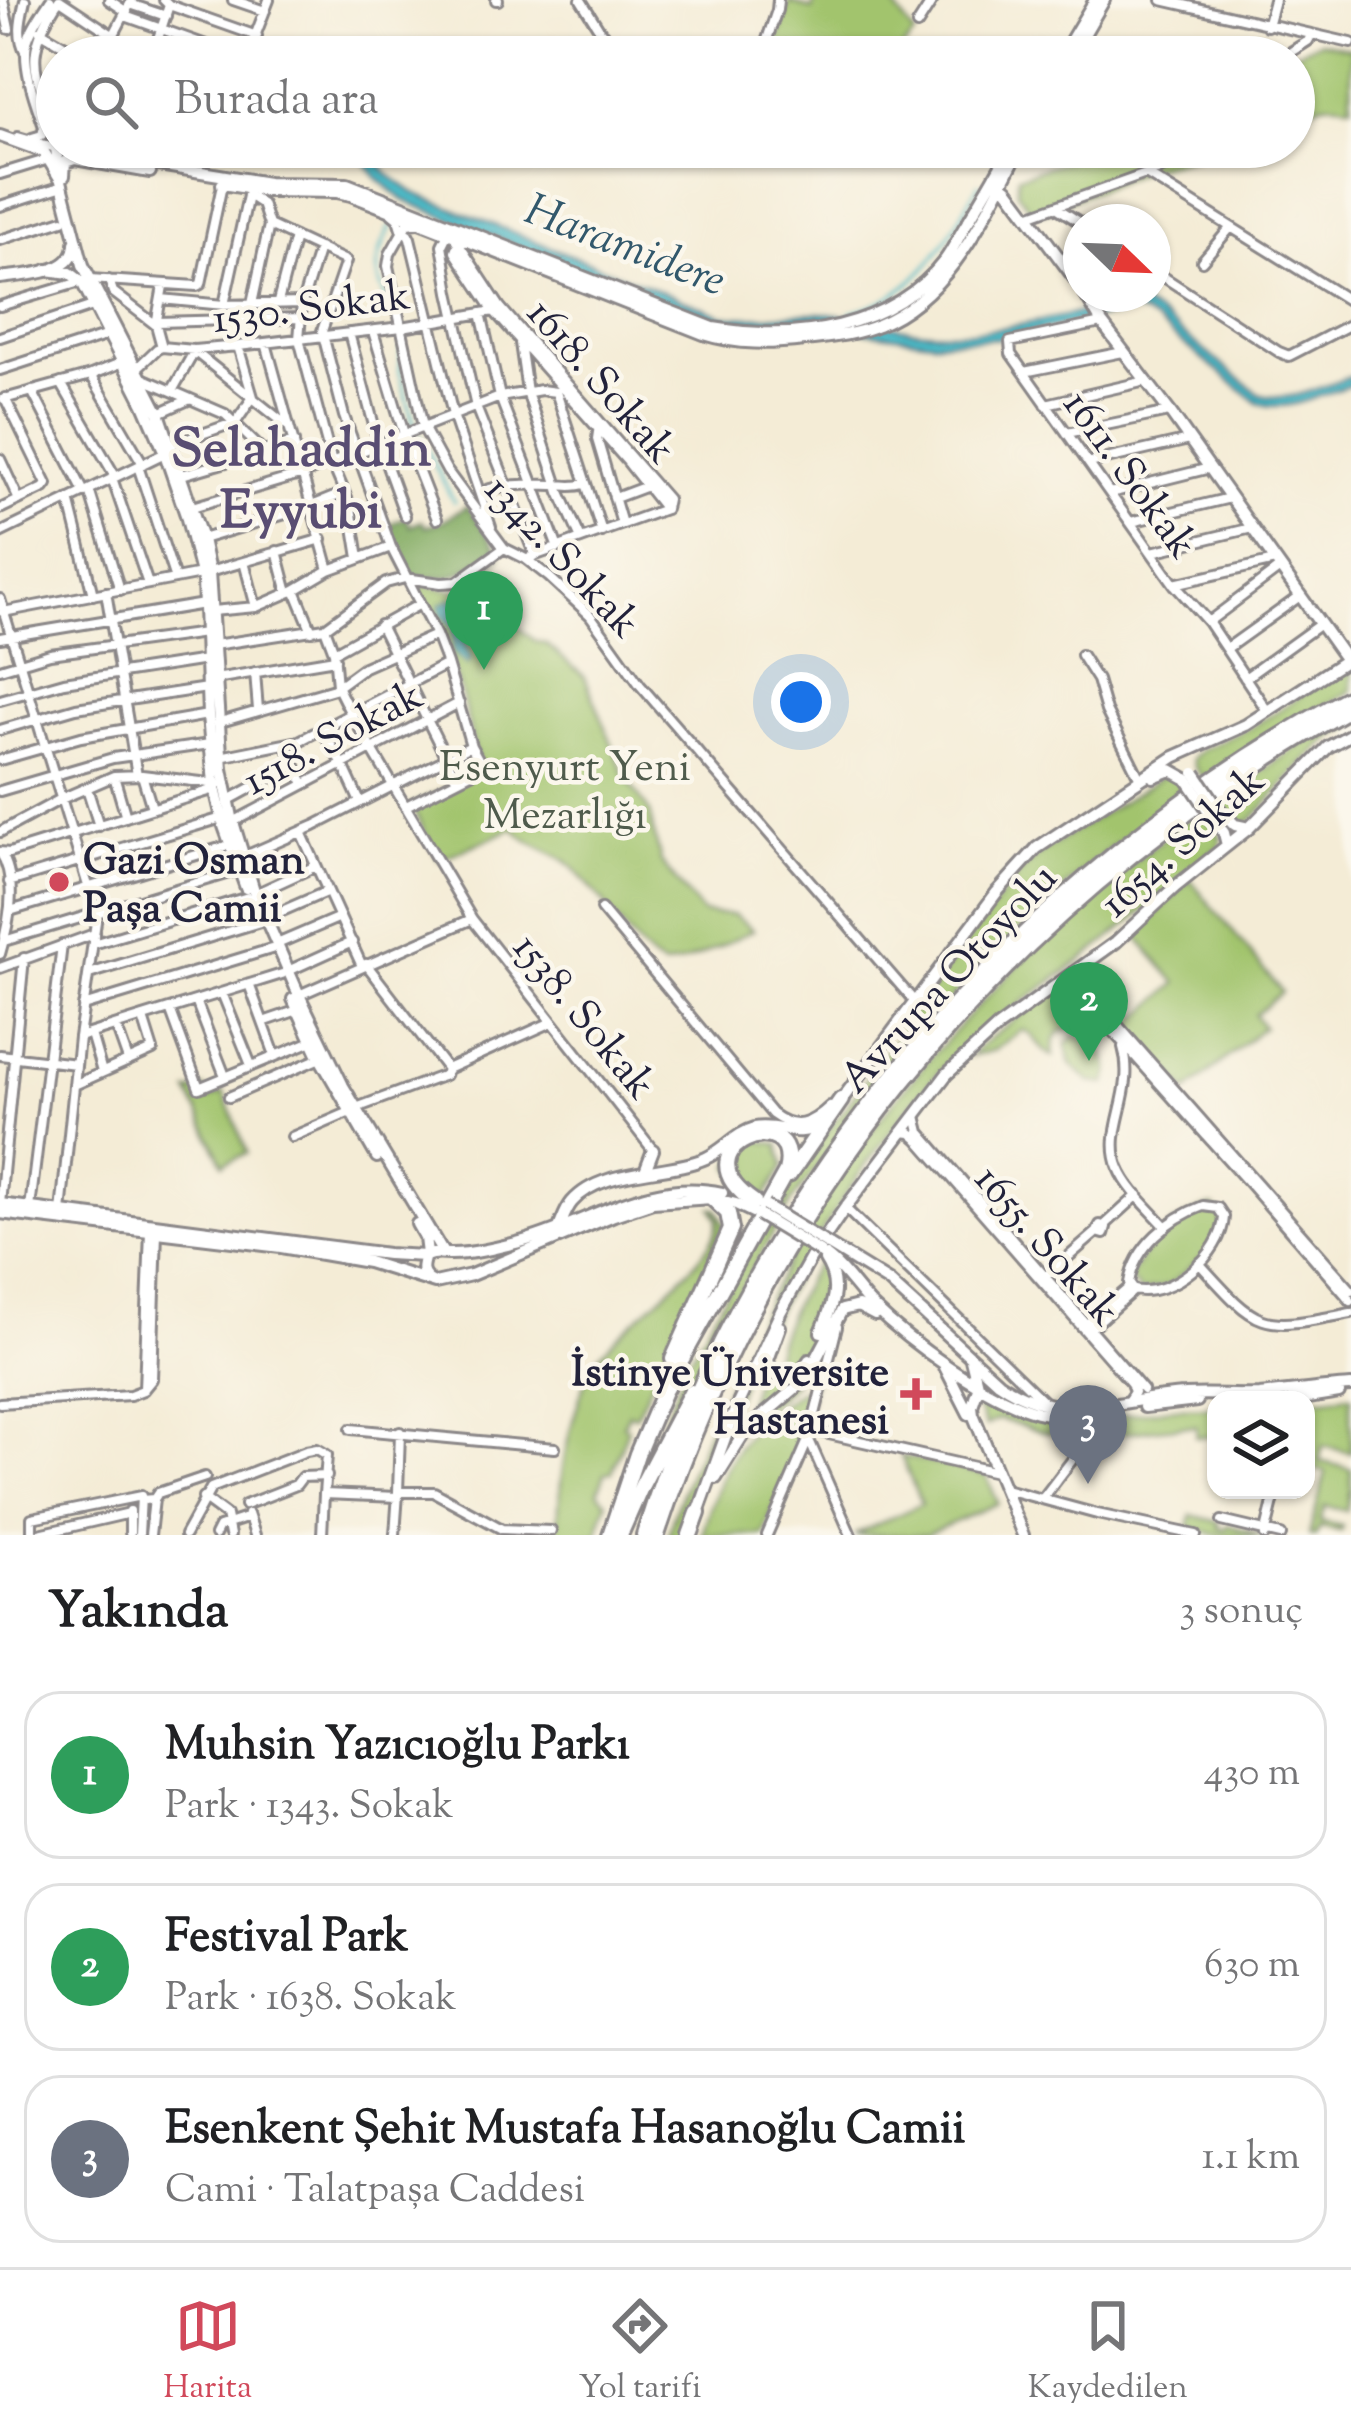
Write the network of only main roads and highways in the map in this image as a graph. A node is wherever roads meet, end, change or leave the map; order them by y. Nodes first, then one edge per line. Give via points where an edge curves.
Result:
1 (1100, 0) edge
2 (1075, 36) edge
3 (1081, 36) edge
4 (7, 138) edge
5 (36, 149) edge
6 (57, 168) edge
7 (64, 168) edge
8 (127, 168) edge
9 (158, 168) edge
10 (1006, 168) edge
11 (1013, 168) edge
12 (62, 182) junction
13 (997, 186) junction
14 (1015, 199) junction
15 (447, 228) junction
16 (75, 233) junction
17 (973, 237) junction
18 (467, 239) junction
19 (1063, 264) edge
20 (47, 270) junction
21 (0, 278) edge
22 (85, 280) junction
23 (1095, 312) edge
24 (167, 448) junction
25 (205, 573) junction
26 (208, 607) junction
27 (1348, 658) edge
28 (211, 683) junction
29 (1351, 696) edge
30 (1351, 709) edge
31 (213, 719) junction
32 (1351, 734) edge
33 (1201, 745) junction
34 (1191, 776) junction
35 (219, 784) junction
36 (1120, 793) junction
37 (1216, 813) junction
38 (228, 820) junction
39 (1250, 828) junction
40 (1227, 845) junction
41 (241, 864) junction
42 (285, 972) junction
43 (846, 1094) junction
44 (353, 1110) junction
45 (653, 1150) road end
46 (650, 1170) junction
47 (712, 1198) junction
48 (762, 1206) junction
49 (0, 1207) edge
50 (578, 1212) junction
51 (559, 1228) junction
52 (519, 1243) junction
53 (820, 1251) junction
54 (387, 1253) junction
55 (444, 1254) junction
56 (426, 1255) junction
57 (850, 1256) junction
58 (368, 1262) junction
59 (484, 1268) junction
60 (843, 1271) junction
61 (437, 1282) junction
62 (889, 1282) junction
63 (869, 1306) junction
64 (734, 1321) junction
65 (939, 1359) junction
66 (970, 1359) junction
67 (1351, 1389) edge
68 (977, 1390) junction
69 (664, 1391) junction
70 (1028, 1395) junction
71 (1315, 1396) edge
72 (1137, 1401) junction
73 (1207, 1402) edge
74 (996, 1472) junction
75 (698, 1514) junction
76 (610, 1535) edge
77 (620, 1535) edge
78 (644, 1535) edge
79 (657, 1535) edge
80 (690, 1535) edge
81 (1023, 1535) edge

1 - 2 main road
1 - 3 main road
4 - 5 main road
6 - 12 main road
7 - 12 main road
8 - 15 main road via 249,192 337,191
9 - 15 main road via 347,184
10 - 13 main road
11 - 14 main road
12 - 16 main road
13 - 14 main road
13 - 17 main road
13 - 18 main road via 944,261 902,301 819,330 713,328
14 - 17 main road via 997,203
14 - 19 main road
15 - 18 main road
16 - 20 main road via 74,257
16 - 22 main road
17 - 18 main road via 937,283 895,317 834,337 767,344 704,334
20 - 21 main road
20 - 22 main road
22 - 24 main road
22 - 24 main road via 159,413
23 - 27 main road
24 - 25 main road
24 - 25 main road via 202,539
25 - 26 main road
26 - 28 main road
26 - 28 main road
27 - 33 main road
28 - 31 main road
29 - 64 highway, Avrupa Otoyolu via 1168,813 974,983 839,1145
30 - 79 highway, Avrupa Otoyolu via 1228,783 1116,867 998,975 902,1080 827,1184 746,1323
31 - 35 main road
31 - 35 main road
32 - 39 main road, 1654. Sokak via 1328,747
33 - 34 main road
33 - 36 main road
34 - 36 main road via 1166,771
34 - 37 main road, bridge
35 - 38 main road
35 - 38 main road
36 - 43 main road via 1014,870
37 - 39 main road
37 - 40 main road
38 - 41 main road
38 - 41 main road
39 - 40 main road, 1654. Sokak
40 - 53 main road, 1654. Sokak via 1116,942 967,1053 900,1132
41 - 42 main road
42 - 44 main road
42 - 44 main road via 320,1058
43 - 46 main road via 808,1132 757,1128 708,1157
43 - 48 highway
44 - 55 main road
44 - 56 main road via 421,1231
45 - 46 main road via 658,1160
46 - 50 main road via 584,1197
47 - 48 main road
47 - 59 main road via 635,1207
47 - 69 highway via 731,1229
48 - 48 highway via 733,1184 727,1162 737,1144 760,1134 778,1139 788,1154 786,1172
48 - 50 main road via 710,1190 669,1190
48 - 53 main road, bridge
48 - 69 highway
49 - 54 main road
49 - 58 main road
50 - 51 main road
50 - 51 main road
51 - 52 main road
52 - 55 main road
52 - 59 main road via 466,1260 470,1269
53 - 53 main road via 836,1294 806,1366 784,1378 769,1367 770,1350
53 - 57 main road
53 - 60 main road
53 - 75 main road via 752,1368
54 - 56 main road
54 - 58 main road via 413,1260 414,1269
55 - 56 main road
55 - 61 main road via 452,1268
56 - 61 main road via 422,1273
57 - 60 main road via 856,1273
57 - 62 main road
58 - 61 main road
59 - 61 main road
60 - 63 main road
62 - 63 main road via 868,1280
62 - 66 main road
63 - 65 main road
63 - 75 main road via 836,1316 812,1371 739,1439
64 - 77 highway
64 - 78 highway, Avrupa Otoyolu
65 - 68 main road
65 - 74 main road
66 - 68 main road
66 - 70 main road
67 - 71 main road
67 - 72 main road
68 - 70 main road
68 - 74 main road via 973,1414
69 - 76 highway
70 - 72 main road via 1084,1409
70 - 72 main road via 1085,1417
72 - 73 main road
74 - 81 main road
75 - 80 highway

